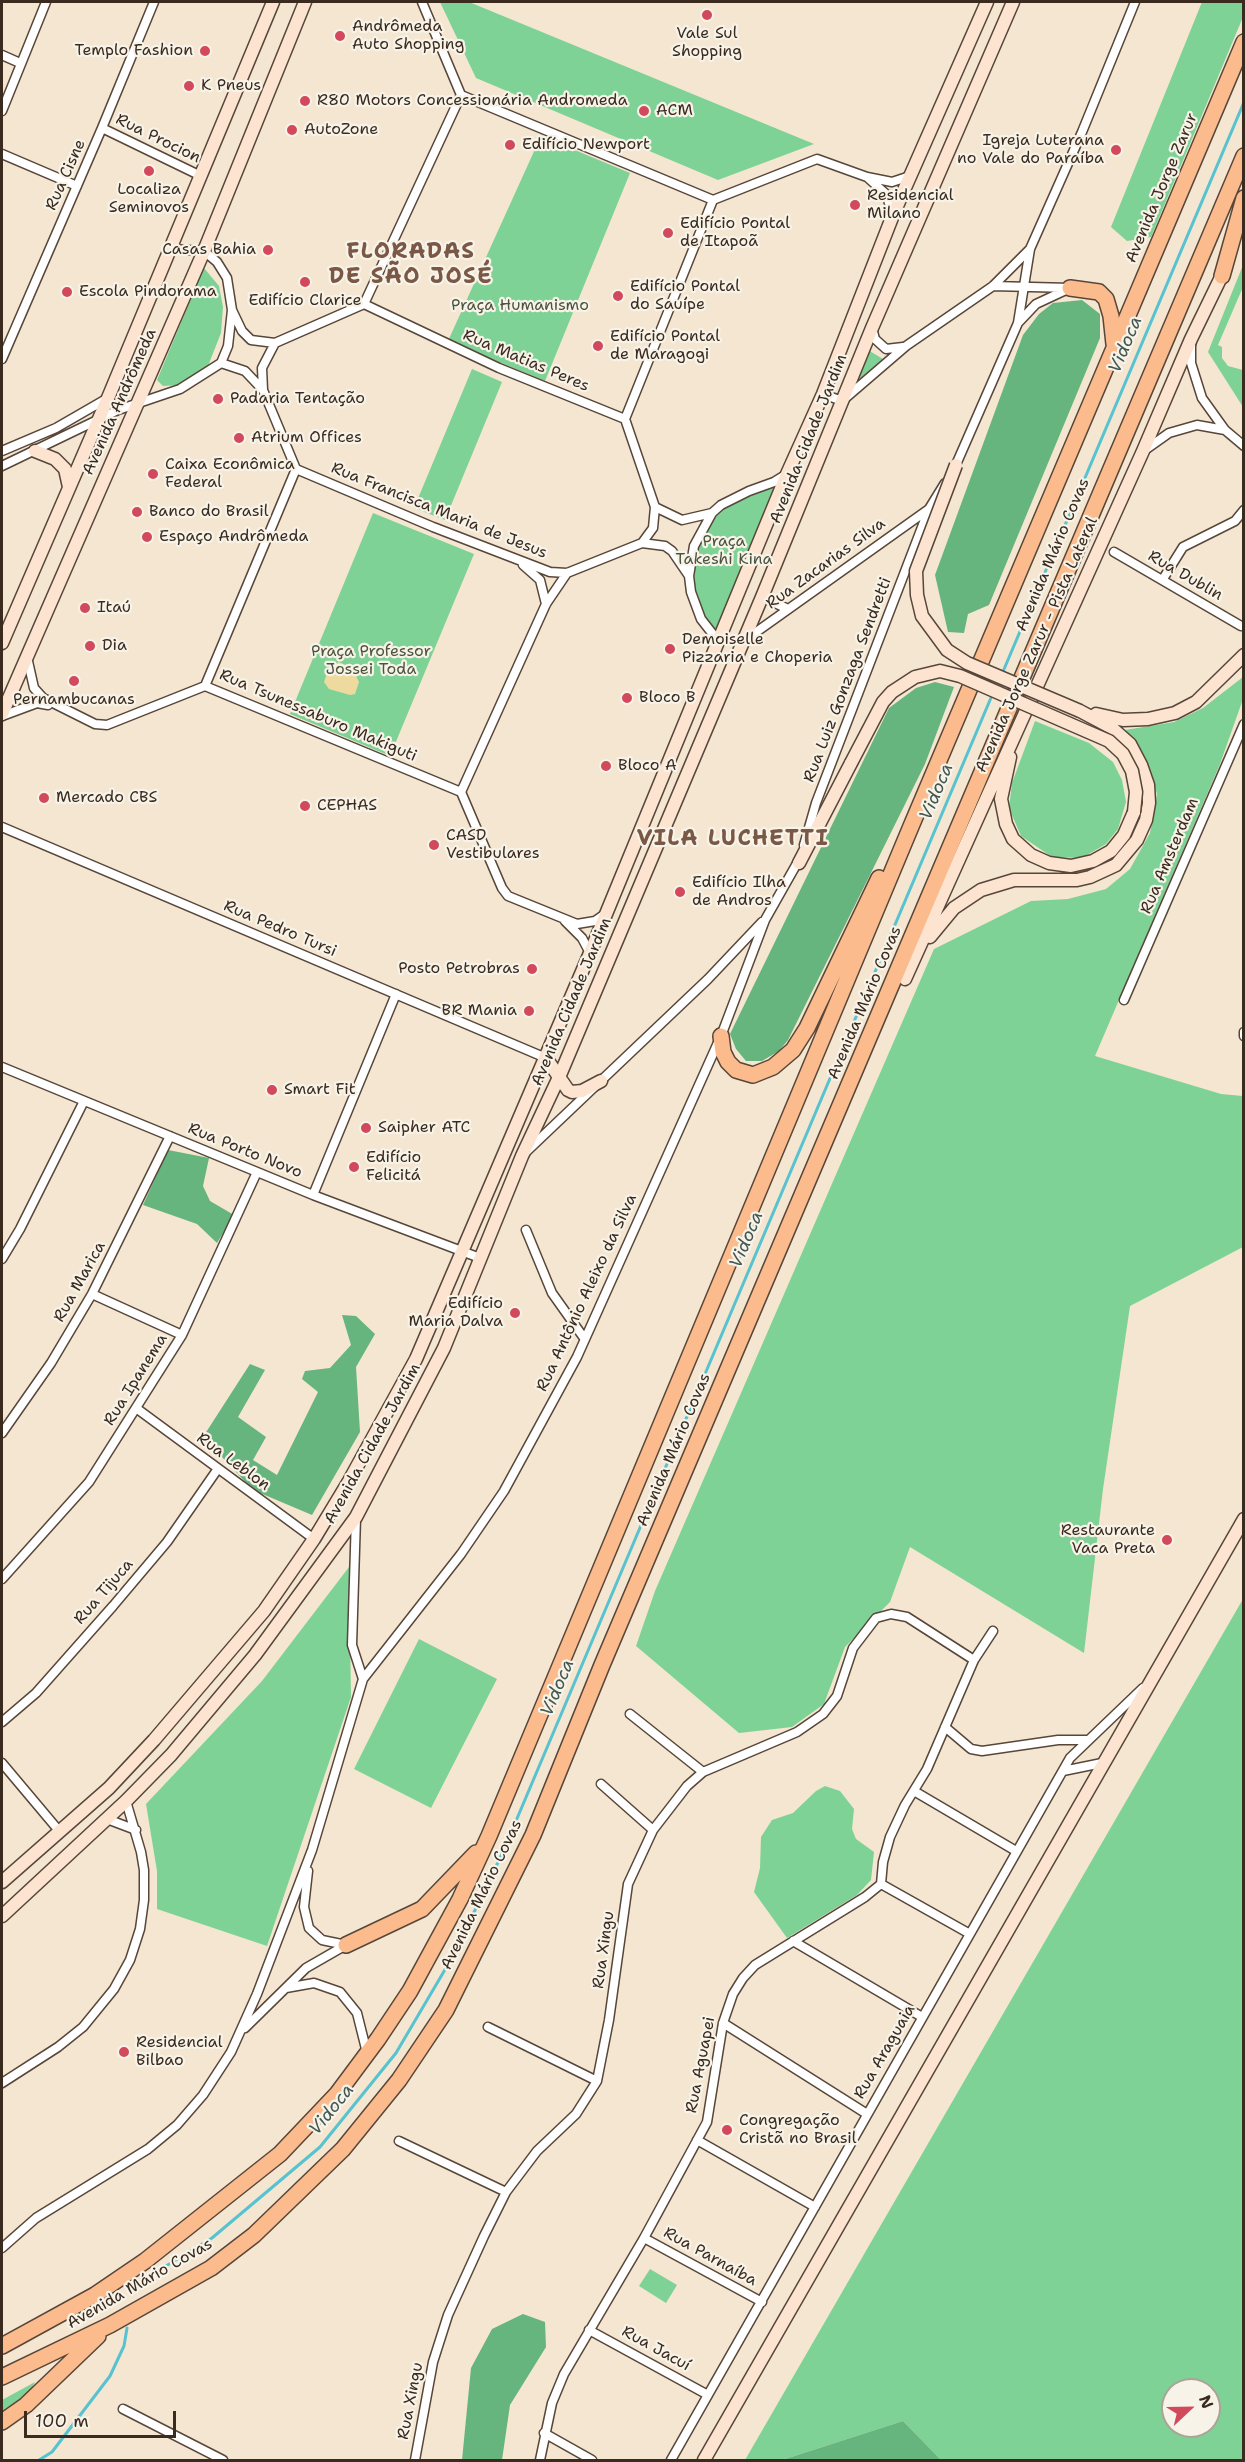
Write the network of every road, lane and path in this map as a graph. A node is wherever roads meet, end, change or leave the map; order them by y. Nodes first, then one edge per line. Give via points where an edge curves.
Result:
1 (46, 2) edge
2 (154, 2) edge
3 (273, 2) edge
4 (305, 2) edge
5 (422, 2) edge
6 (987, 2) edge
7 (1012, 2) edge
8 (1135, 2) edge
9 (1244, 42) edge
10 (2, 55) edge
11 (20, 63) junction
12 (460, 95) junction
13 (2, 111) edge
14 (102, 128) junction
15 (2, 154) edge
16 (1244, 156) edge
17 (201, 176) junction
18 (910, 176) junction
19 (867, 177) junction
20 (77, 186) junction
21 (1244, 198) edge
22 (713, 200) junction
23 (893, 215) junction
24 (1244, 227) edge
25 (171, 249) junction
26 (1030, 249) junction
27 (204, 251) junction
28 (1222, 276) junction
29 (993, 286) junction
30 (1025, 287) junction
31 (1070, 288) junction
32 (364, 304) junction
33 (232, 310) junction
34 (1018, 323) junction
35 (872, 328) junction
36 (1191, 339) junction
37 (275, 343) junction
38 (906, 346) junction
39 (1114, 347) junction
40 (2, 359) edge
41 (220, 363) junction
42 (263, 390) junction
43 (823, 394) junction
44 (108, 398) junction
45 (842, 401) junction
46 (136, 404) junction
47 (625, 419) junction
48 (97, 421) junction
49 (1225, 430) junction
50 (1244, 446) edge
51 (2, 451) edge
52 (35, 451) junction
53 (1143, 451) junction
54 (956, 465) junction
55 (2, 466) edge
56 (296, 469) junction
57 (787, 474) junction
58 (69, 487) junction
59 (656, 507) junction
60 (929, 509) junction
61 (1244, 510) edge
62 (712, 513) junction
63 (642, 543) junction
64 (1114, 552) dead end
65 (516, 560) junction
66 (567, 573) junction
67 (689, 576) junction
68 (1163, 579) junction
69 (762, 597) junction
70 (546, 604) junction
71 (788, 609) junction
72 (1241, 626) dead end
73 (719, 642) junction
74 (2, 643) edge
75 (740, 644) junction
76 (1244, 655) edge
77 (27, 657) junction
78 (205, 686) junction
79 (52, 705) junction
80 (1080, 711) junction
81 (2, 715) edge
82 (1244, 724) edge
83 (1018, 726) junction
84 (461, 792) junction
85 (912, 824) junction
86 (2, 827) edge
87 (799, 863) junction
88 (605, 914) junction
89 (765, 920) junction
90 (565, 921) junction
91 (590, 953) junction
92 (905, 979) junction
93 (396, 994) junction
94 (1124, 1000) dead end
95 (721, 1036) junction
96 (546, 1058) junction
97 (857, 1066) junction
98 (2, 1067) edge
99 (560, 1075) junction
100 (601, 1081) junction
101 (84, 1101) junction
102 (170, 1136) junction
103 (522, 1156) junction
104 (257, 1172) junction
105 (313, 1195) junction
106 (526, 1230) dead end
107 (460, 1250) junction
108 (480, 1258) junction
109 (2, 1259) edge
110 (92, 1294) junction
111 (182, 1335) junction
112 (584, 1338) junction
113 (136, 1408) junction
114 (2, 1433) edge
115 (218, 1470) junction
116 (356, 1517) junction
117 (1244, 1519) edge
118 (314, 1539) junction
119 (2, 1579) edge
120 (993, 1631) dead end
121 (974, 1660) junction
122 (363, 1679) junction
123 (1151, 1679) junction
124 (630, 1714) dead end
125 (2, 1722) edge
126 (945, 1727) junction
127 (1087, 1740) junction
128 (2, 1763) edge
129 (1102, 1763) junction
130 (1063, 1771) junction
131 (703, 1772) junction
132 (601, 1784) dead end
133 (914, 1791) junction
134 (126, 1802) junction
135 (107, 1819) junction
136 (136, 1830) junction
137 (653, 1830) junction
138 (60, 1832) junction
139 (489, 1836) junction
140 (312, 1850) junction
141 (1016, 1851) junction
142 (2, 1882) edge
143 (881, 1884) junction
144 (2, 1916) edge
145 (970, 1934) junction
146 (793, 1941) junction
147 (345, 1945) junction
148 (283, 1989) junction
149 (922, 2017) junction
150 (723, 2023) junction
151 (488, 2027) dead end
152 (239, 2034) junction
153 (368, 2054) junction
154 (597, 2081) junction
155 (2, 2083) edge
156 (867, 2114) junction
157 (697, 2140) junction
158 (399, 2141) dead end
159 (506, 2192) junction
160 (815, 2207) junction
161 (644, 2238) junction
162 (2, 2248) edge
163 (762, 2302) junction
164 (110, 2325) junction
165 (589, 2330) junction
166 (2, 2346) edge
167 (2, 2377) edge
168 (708, 2395) junction
169 (123, 2409) dead end
170 (2, 2421) edge
171 (544, 2433) junction
172 (224, 2460) edge
173 (415, 2460) edge
174 (540, 2460) edge
175 (592, 2460) edge
176 (671, 2460) edge
177 (704, 2460) edge

1 - 11 street
2 - 14 street, Rua Cisne
3 - 17 main road, Avenida Andrômeda
4 - 27 main road, Avenida Andrômeda
5 - 12 street
6 - 18 main road, Avenida Cidade Jardim
7 - 35 main road, Avenida Cidade Jardim
8 - 26 street
9 - 39 highway, Avenida Jorge Zarur
10 - 11 street
11 - 13 street
12 - 22 street
12 - 32 street
14 - 17 street, Rua Procion
14 - 20 street, Rua Cisne
15 - 20 street
16 - 97 highway, Avenida Mário Covas
17 - 25 main road, Avenida Andrômeda
18 - 19 street via 892,182
18 - 23 main road, Avenida Cidade Jardim
19 - 22 street via 818,159
19 - 23 street via 886,194
20 - 40 street, Rua Cisne
21 - 28 highway
22 - 47 street
23 - 43 main road, Avenida Cidade Jardim
24 - 28 main road, Avenida Jorge Zarur - Pista Lateral
25 - 27 street
25 - 44 main road, Avenida Andrômeda
26 - 29 street
26 - 30 street
27 - 33 street via 227,278
27 - 46 main road, Avenida Andrômeda
28 - 36 main road, Avenida Jorge Zarur - Pista Lateral
29 - 30 street
29 - 38 street
30 - 31 street
30 - 34 street
31 - 34 street via 1036,304
31 - 39 highway via 1099,292 1106,299
32 - 37 street
32 - 47 street, Rua Matias Peres via 499,368
33 - 37 street via 251,340
33 - 41 street via 228,346
34 - 54 street
35 - 38 street via 875,339 886,349
35 - 45 main road, Avenida Cidade Jardim
36 - 49 street via 1191,363 1202,398
36 - 53 main road, Avenida Jorge Zarur - Pista Lateral
37 - 42 street via 262,368
38 - 45 street
39 - 85 highway, Avenida Mário Covas
41 - 42 street via 245,371
41 - 46 street via 180,389
42 - 56 street
43 - 45 street
43 - 57 main road, Avenida Cidade Jardim
44 - 48 main road, Avenida Andrômeda
44 - 51 street via 56,428
45 - 69 main road, Avenida Cidade Jardim
46 - 48 street
46 - 77 main road, Avenida Andrômeda
47 - 59 street
48 - 52 street
48 - 58 main road, Avenida Andrômeda
49 - 50 street
49 - 53 street via 1197,425 1169,433
52 - 55 street
52 - 58 main road via 55,459 65,469
53 - 83 main road, Avenida Jorge Zarur - Pista Lateral
54 - 60 street
54 - 80 main road, bridge via 916,571 922,616 946,650 967,663
56 - 65 street, Rua Francisca Maria de Jesus
56 - 78 street
57 - 62 street via 733,498
57 - 73 main road, Avenida Cidade Jardim
58 - 74 main road, Avenida Andrômeda
59 - 62 street via 682,520
59 - 63 street via 653,528
60 - 71 street, Rua Zacarias Silva
60 - 87 street, Rua Luiz Gonzaga Sendretti via 816,803
61 - 68 street via 1235,521 1183,547
62 - 67 street via 694,546
63 - 66 street
63 - 67 street via 665,546
64 - 68 street, Rua Dublin
65 - 66 street, Rua Francisca Maria de Jesus via 550,572
65 - 70 street via 540,580
66 - 70 street
67 - 73 street via 700,620
68 - 72 street, Rua Dublin
69 - 71 street
69 - 75 main road, Avenida Cidade Jardim
70 - 84 street
71 - 75 street, Rua Zacarias Silva
73 - 88 main road, Avenida Cidade Jardim
75 - 99 main road, Avenida Cidade Jardim
76 - 80 main road via 1196,702 1175,713 1123,720
77 - 79 street, Rua Tsunessaburo Makiguti via 34,688
77 - 81 main road, Avenida Andrômeda
78 - 79 street, Rua Tsunessaburo Makiguti via 107,725 95,724
78 - 84 street, Rua Tsunessaburo Makiguti
79 - 81 street via 37,703
80 - 92 main road via 1124,738 1141,765 1149,803 1137,840 1126,855 1104,872 1077,880 1014,880 981,890 940,922
82 - 94 street, Rua Amsterdam
83 - 87 main road, bridge via 1001,799 1013,839 1031,855 1071,866 1093,861 1111,851 1134,813 1136,792 1132,771 1123,754 1109,741 960,676 940,671 915,677 883,702
83 - 92 main road, Avenida Jorge Zarur - Pista Lateral
84 - 90 street via 508,896
85 - 95 highway via 881,874 793,1050 765,1072 744,1074 728,1062
85 - 139 highway, Avenida Mário Covas
86 - 93 street, Rua Pedro Tursi
87 - 89 street, Rua Luiz Gonzaga Sendretti
88 - 90 street via 586,923
88 - 91 main road, Avenida Cidade Jardim
89 - 95 street, Rua Antônio Aleixo da Silva
89 - 100 street
90 - 91 street
91 - 96 main road, Avenida Cidade Jardim
92 - 97 highway
93 - 96 street, Rua Pedro Tursi
93 - 105 street
95 - 112 street, Rua Antônio Aleixo da Silva
96 - 99 main road
96 - 107 main road, Avenida Cidade Jardim
97 - 164 highway, Avenida Mário Covas via 533,1835 446,2010 399,2080 343,2149 254,2235 211,2268
98 - 101 street, Rua Porto Novo
99 - 100 main road via 572,1092
99 - 103 main road, Avenida Cidade Jardim
100 - 103 street
101 - 102 street, Rua Porto Novo
101 - 109 street
102 - 104 street, Rua Porto Novo
102 - 110 street, Rua Marica
103 - 108 main road, Avenida Cidade Jardim
104 - 105 street, Rua Porto Novo
104 - 111 street, Rua Ipanema
105 - 107 street, Rua Porto Novo
106 - 112 street via 552,1293
107 - 108 street, Rua Porto Novo
107 - 118 main road, Avenida Cidade Jardim via 416,1359
108 - 116 main road, Avenida Cidade Jardim via 444,1348
110 - 111 street
110 - 114 street, Rua Marica via 51,1363
111 - 113 street, Rua Ipanema
112 - 122 street, Rua Antônio Aleixo da Silva via 504,1491
113 - 115 street, Rua Leblon
113 - 119 street, Rua Ipanema via 89,1482
115 - 118 street, Rua Leblon
115 - 125 street, Rua Tijuca via 167,1542 113,1606 36,1693
116 - 122 street via 352,1645
116 - 134 main road, Avenida Cidade Jardim via 255,1655
117 - 123 main road
118 - 138 main road, Avenida Cidade Jardim via 257,1620 154,1740
120 - 121 street
121 - 126 street
121 - 131 street, Rua Xingu via 906,1617 891,1614 876,1618 853,1648 837,1696 823,1714 797,1732
122 - 140 street
123 - 127 street, Rua Araguaia via 1123,1710
123 - 129 main road
124 - 131 street
126 - 127 street via 971,1749 982,1751 1058,1740
126 - 133 street
127 - 130 street, Rua Araguaia
128 - 138 street
129 - 130 street
129 - 177 main road
130 - 141 street, Rua Araguaia
131 - 137 street, Rua Xingu
132 - 137 street
133 - 141 street
133 - 143 street via 890,1837
134 - 135 main road, Avenida Cidade Jardim
134 - 136 street
135 - 136 street
135 - 144 main road, Avenida Cidade Jardim
136 - 155 street via 144,1900 130,1960 114,1989 82,2027
137 - 154 street, Rua Xingu via 628,1884
138 - 142 main road, Avenida Cidade Jardim
139 - 147 highway via 422,1909
139 - 153 highway, Avenida Mário Covas via 410,1991
140 - 147 street via 304,1891 305,1917 309,1928 322,1940
140 - 152 street
141 - 145 street, Rua Araguaia
143 - 145 street
143 - 146 street, Rua Aguapei
145 - 149 street, Rua Araguaia
146 - 149 street
146 - 150 street, Rua Aguapei via 742,1978
147 - 148 street via 306,1968
148 - 152 street
148 - 153 street via 314,1983 340,1992 357,2013
149 - 156 street, Rua Araguaia
150 - 156 street
150 - 157 street, Rua Aguapei via 707,2122
151 - 154 street
152 - 162 street via 203,2096 177,2125 148,2149 36,2218
153 - 166 highway, Avenida Mário Covas via 337,2094 280,2154 220,2204 95,2295
154 - 159 street, Rua Xingu via 576,2114 537,2151
156 - 160 street, Rua Araguaia
157 - 160 street
157 - 161 street, Rua Aguapei
158 - 159 street
159 - 173 street, Rua Xingu via 447,2315 433,2362
160 - 163 street, Rua Araguaia
161 - 163 street, Rua Parnaíba
161 - 165 street, Rua Aguapei
163 - 168 street, Rua Araguaia
164 - 167 highway, Avenida Mário Covas
164 - 170 highway via 26,2405
165 - 168 street, Rua Jacuí
165 - 171 street, Rua Aguapei via 564,2374
168 - 176 street, Rua Araguaia
169 - 172 street
171 - 174 street, Rua Aguapei
171 - 175 street

